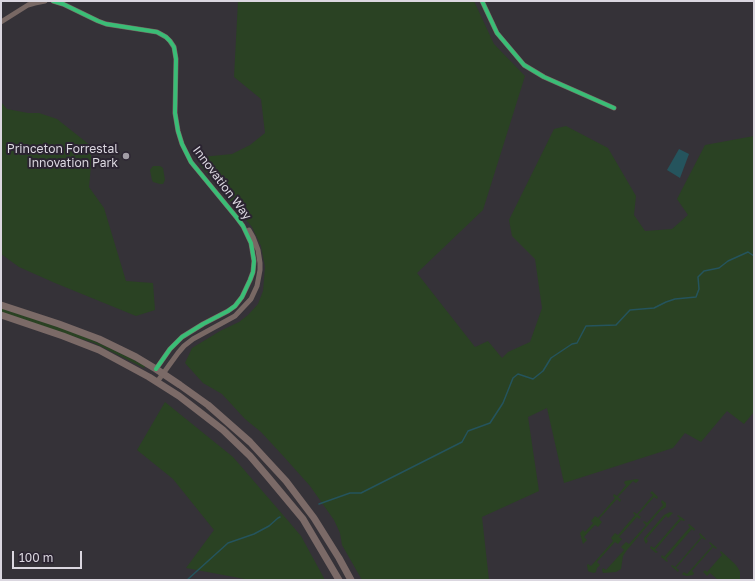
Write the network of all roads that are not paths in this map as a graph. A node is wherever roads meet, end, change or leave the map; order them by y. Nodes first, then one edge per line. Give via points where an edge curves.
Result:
1 (45, 1) edge
2 (53, 1) edge
3 (482, 1) edge
4 (1, 22) edge
5 (614, 108) dead end
6 (237, 218) junction
7 (1, 305) edge
8 (1, 315) edge
9 (156, 369) junction
10 (163, 374) junction
11 (157, 382) junction
12 (339, 580) edge
13 (351, 580) edge

1 - 4 street via 28,5
2 - 6 street, Innovation Way via 106,24 157,32 170,41 176,53 175,113 182,144 191,162
3 - 5 street via 498,33 524,65 544,77
6 - 9 street, Innovation Way via 248,236 254,257 253,272 242,298 228,311 178,339
6 - 10 street, Innovation Way via 247,227 258,250 260,270 251,300 235,316 184,346
7 - 9 main road via 99,339
8 - 11 main road via 99,350
9 - 10 main road
10 - 11 street, Innovation Way
10 - 13 main road via 216,412 270,463 314,518
11 - 12 main road via 223,430 250,456 303,519

